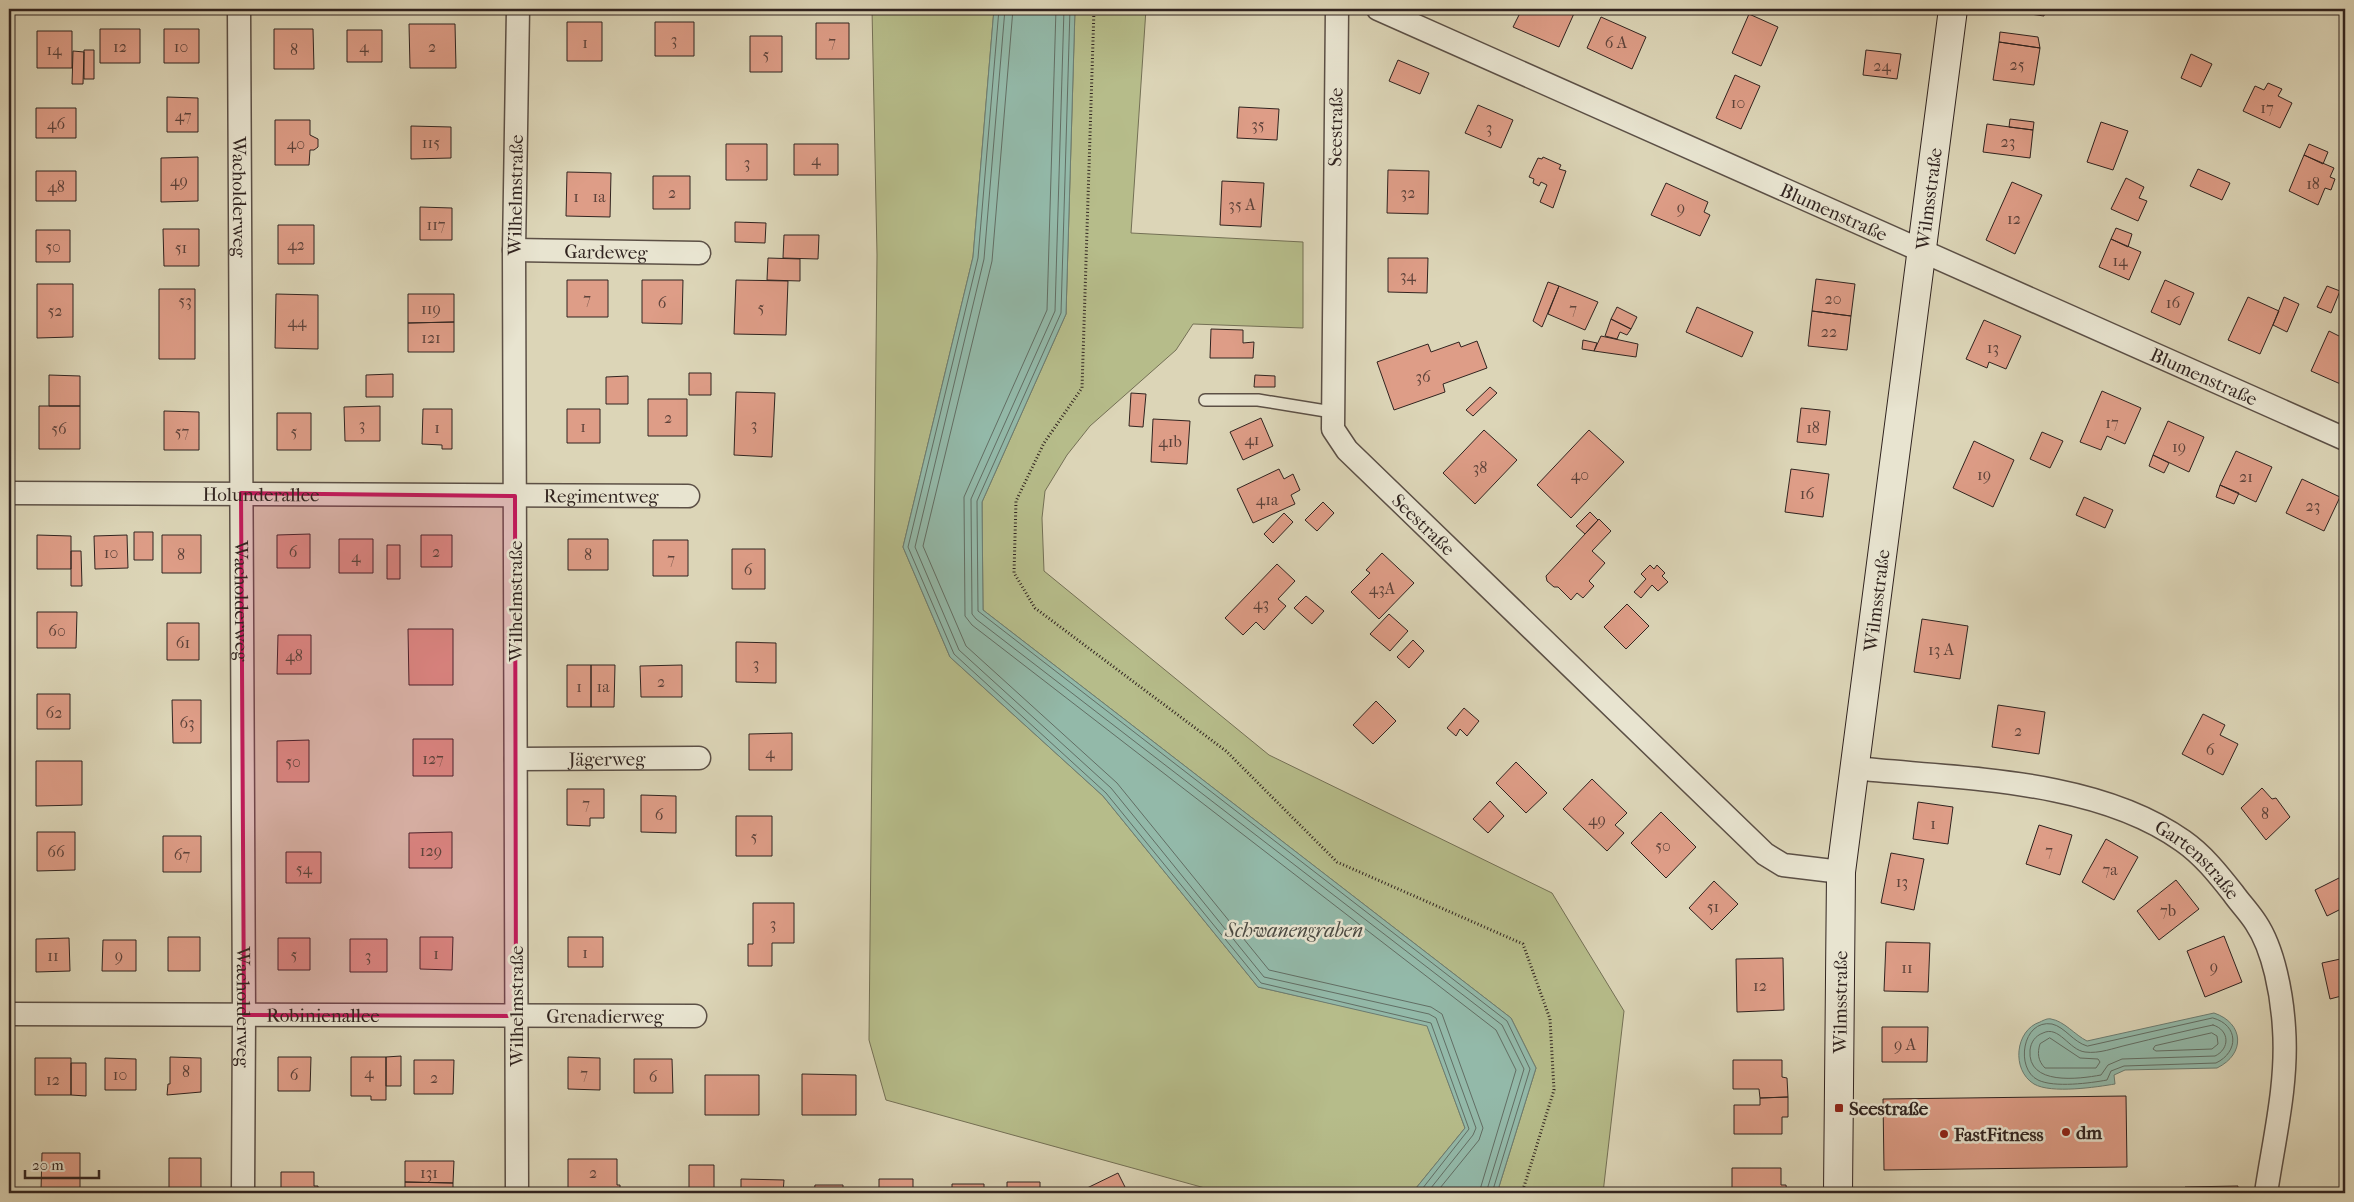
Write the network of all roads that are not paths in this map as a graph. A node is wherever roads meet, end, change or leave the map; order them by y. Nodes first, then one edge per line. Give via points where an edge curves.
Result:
1 (239, 9) edge
2 (518, 9) edge
3 (1337, 9) edge
4 (1378, 9) edge
5 (1953, 9) edge
6 (514, 250) junction
7 (1922, 252) junction
8 (699, 253) dead end
9 (1205, 400) dead end
10 (1332, 412) junction
11 (2345, 439) edge
12 (9, 493) edge
13 (241, 493) junction
14 (515, 496) junction
15 (688, 496) dead end
16 (698, 758) dead end
17 (516, 759) junction
18 (1854, 768) junction
19 (1841, 872) junction
20 (9, 1014) edge
21 (244, 1015) junction
22 (516, 1016) junction
23 (694, 1016) dead end
24 (243, 1193) edge
25 (517, 1193) edge
26 (1838, 1193) edge
27 (2266, 1193) edge

1 - 13 street, Wacholderweg
2 - 6 street, Wilhelmstraße
3 - 10 street, Seestraße
4 - 7 street, Blumenstraße
5 - 7 street, Wilmsstraße
6 - 8 street, Gardeweg
6 - 14 street, Wilhelmstraße
7 - 11 street, Blumenstraße
7 - 18 street, Wilmsstraße
9 - 10 lane via 1258,400
10 - 19 street, Seestraße via 1333,429 1347,450 1765,854 1783,865
12 - 13 street, Holunderallee
13 - 14 street, Holunderallee
13 - 21 street, Wacholderweg
14 - 15 street, Regimentweg
14 - 17 street, Wilhelmstraße
16 - 17 street, Jägerweg
17 - 22 street, Wilhelmstraße
18 - 19 street, Wilmsstraße
18 - 27 street, Gartenstraße via 2026,785 2098,800 2148,820 2183,841 2211,865 2257,923 2265,938 2280,988 2284,1030 2282,1087
19 - 26 street, Wilmsstraße
20 - 21 street, Robinienallee
21 - 22 street, Robinienallee
21 - 24 street, Wacholderweg
22 - 23 street, Grenadierweg
22 - 25 street, Wilhelmstraße

